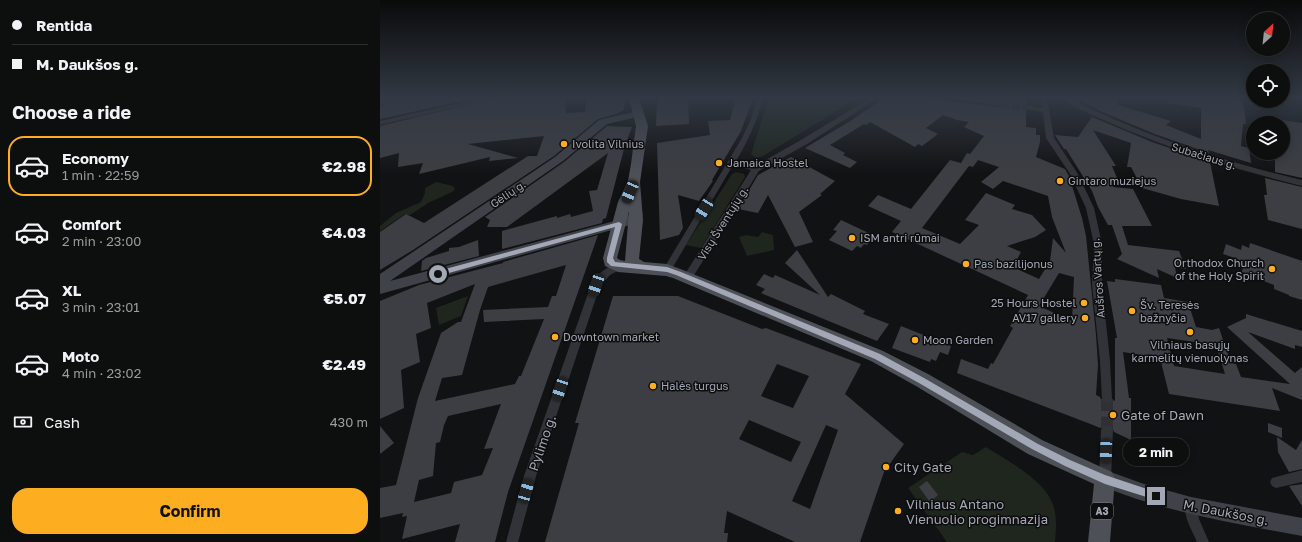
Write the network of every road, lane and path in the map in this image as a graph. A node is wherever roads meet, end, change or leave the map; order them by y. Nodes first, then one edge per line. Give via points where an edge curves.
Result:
1 (601, 123) edge
2 (641, 123) edge
3 (752, 123) edge
4 (835, 123) edge
5 (1047, 123) edge
6 (1115, 123) edge
7 (733, 163) junction
8 (756, 169) junction
9 (634, 181) junction
10 (1302, 183) edge
11 (637, 214) junction
12 (619, 224) junction
13 (614, 262) junction
14 (636, 263) junction
15 (407, 264) junction
16 (667, 270) junction
17 (688, 277) junction
18 (380, 281) edge
19 (410, 281) junction
20 (380, 289) edge
21 (1107, 399) tunnel mouth
22 (1107, 430) tunnel mouth
23 (1302, 476) edge
24 (1105, 479) junction
25 (1276, 482) dead end
26 (1191, 506) junction
27 (1302, 527) edge
28 (512, 542) edge
29 (1099, 542) edge
30 (1203, 542) edge

1 - 15 main road, Gėlių g. via 559,159
2 - 9 main road
3 - 7 street, Visų Šventųjų g.
4 - 8 street
5 - 21 street, Aušros Vartų g. via 1050,138 1074,174 1090,208 1098,244 1097,285
6 - 10 street, Subačiaus g. via 1175,148
7 - 8 street
7 - 16 street, Visų Šventųjų g.
8 - 17 street, Visų Šventųjų g.
9 - 11 main road
9 - 12 main road
11 - 12 main road
11 - 14 main road
12 - 13 main road
12 - 19 main road
13 - 14 main road
13 - 28 street, Pylimo g. via 596,285 530,476
14 - 16 main road
15 - 18 main road, Gėlių g.
15 - 19 main road via 402,272 403,278
16 - 17 main road
17 - 24 main road via 878,356 1035,446
19 - 20 main road
22 - 24 street
23 - 25 street
24 - 26 main road, M. Daukšos g.
24 - 29 main road, A3
26 - 27 main road, M. Daukšos g.
26 - 30 street via 1193,519

